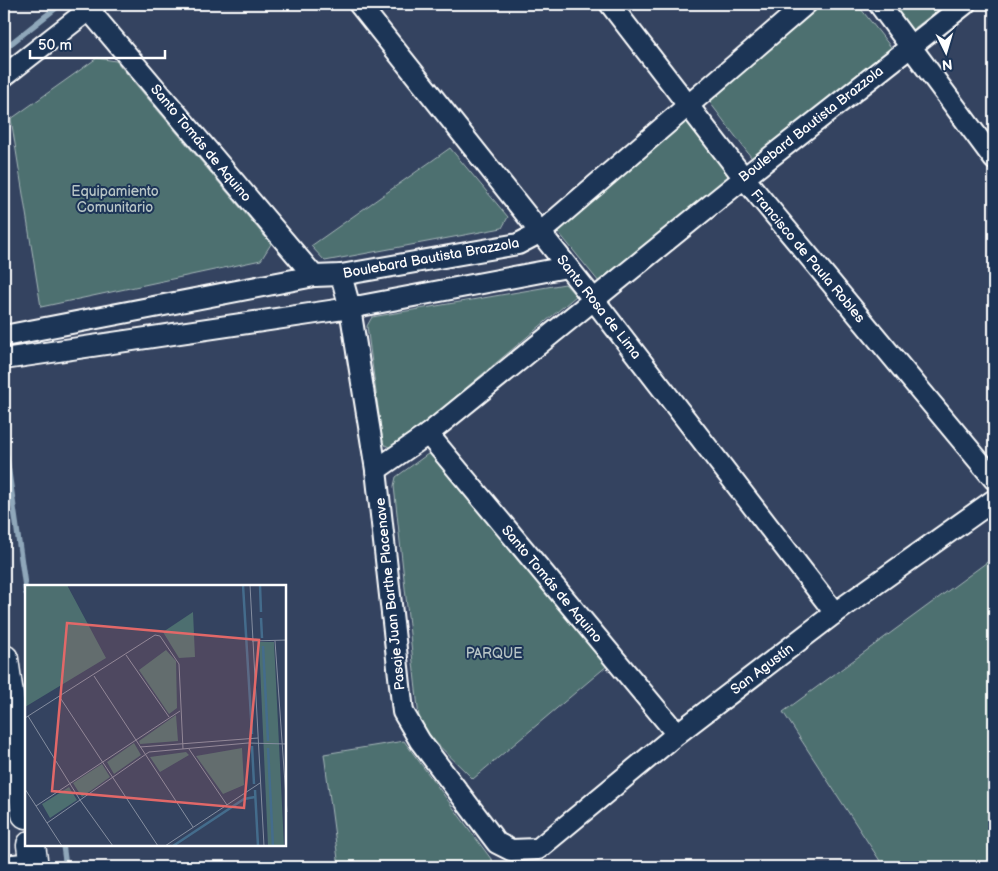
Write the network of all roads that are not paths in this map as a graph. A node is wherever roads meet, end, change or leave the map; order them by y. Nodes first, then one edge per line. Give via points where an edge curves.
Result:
1 (359, 4) edge
2 (610, 4) edge
3 (806, 4) edge
4 (879, 4) edge
5 (965, 4) edge
6 (92, 7) edge
7 (910, 46) junction
8 (4, 76) edge
9 (688, 107) junction
10 (994, 159) edge
11 (744, 178) junction
12 (541, 232) junction
13 (567, 266) junction
14 (341, 275) junction
15 (314, 276) junction
16 (594, 300) junction
17 (350, 308) junction
18 (4, 336) edge
19 (4, 359) edge
20 (428, 434) junction
21 (376, 470) junction
22 (994, 479) edge
23 (994, 500) edge
24 (835, 613) junction
25 (4, 659) edge
26 (677, 734) junction
27 (25, 807) edge
28 (538, 849) joint
29 (33, 858) edge
30 (4, 866) edge

1 - 12 street, Santa Rosa de Lima
2 - 9 street, Francisco de Paula Robles
3 - 9 street, Boulebard Bautista Brazzola
4 - 7 street
5 - 7 street, Boulebard Bautista Brazzola
6 - 8 street
6 - 15 street, Santo Tomás de Aquino
7 - 10 street
7 - 11 street, Boulebard Bautista Brazzola
9 - 11 street, Francisco de Paula Robles
9 - 12 street, Boulebard Bautista Brazzola
11 - 16 street, Boulebard Bautista Brazzola
11 - 22 street, Francisco de Paula Robles
12 - 13 street, Santa Rosa de Lima
12 - 14 street, Boulebard Bautista Brazzola via 518,244
13 - 16 street, Santa Rosa de Lima
13 - 17 street
14 - 15 street, Boulebard Bautista Brazzola
14 - 17 street, Pasaje Juan Barthe Placenave
15 - 18 street, Boulebard Bautista Brazzola
16 - 20 street, Boulebard Bautista Brazzola
16 - 24 street, Santa Rosa de Lima
17 - 19 street
17 - 21 street, Pasaje Juan Barthe Placenave
20 - 21 street, Boulebard Bautista Brazzola
20 - 26 street, Santo Tomás de Aquino
21 - 28 street, Pasaje Juan Barthe Placenave via 403,712 420,741 497,844 512,850
23 - 24 street, San Agustín
24 - 26 street, San Agustín
25 - 27 main road
26 - 28 street, San Agustín
29 - 30 street

